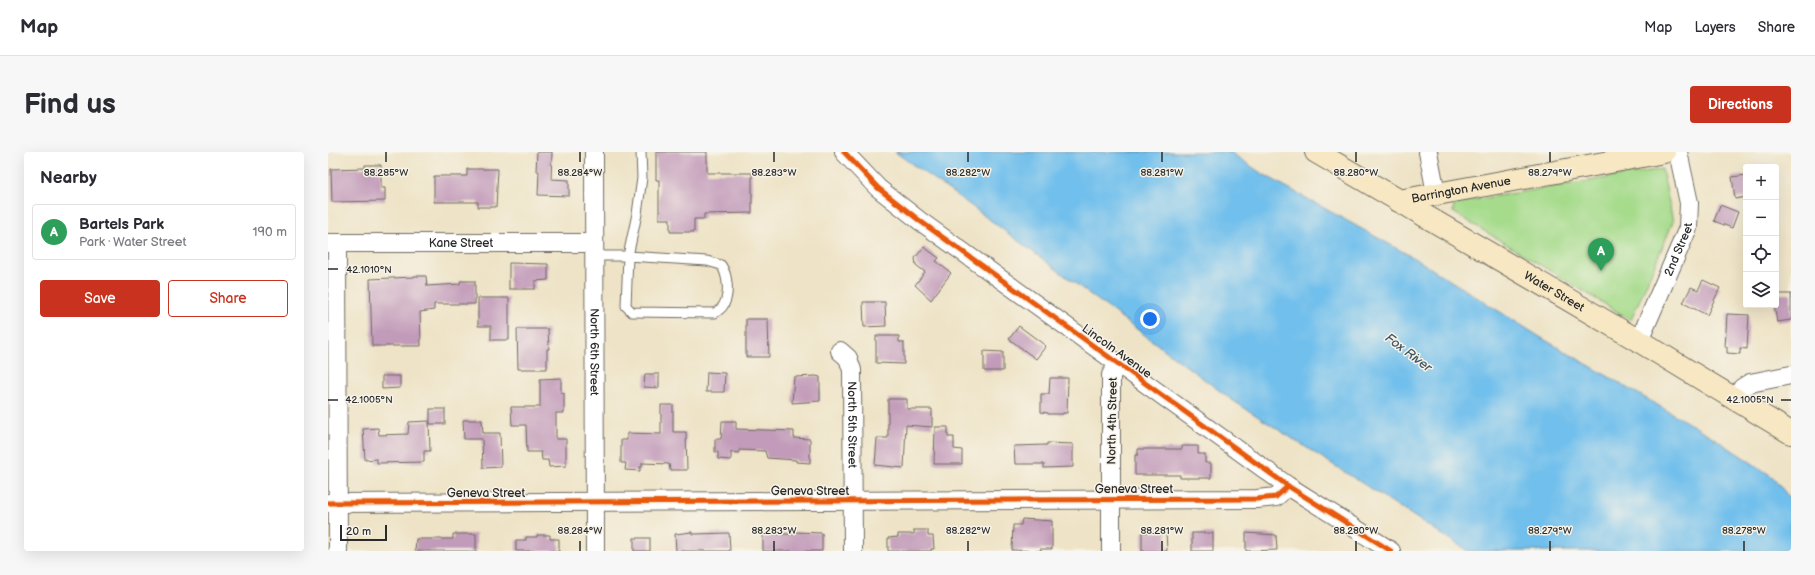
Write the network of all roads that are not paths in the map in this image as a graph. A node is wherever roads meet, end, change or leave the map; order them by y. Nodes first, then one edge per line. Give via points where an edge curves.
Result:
1 (594, 152) edge
2 (641, 152) edge
3 (844, 152) edge
4 (1316, 152) edge
5 (1428, 152) edge
6 (1664, 152) edge
7 (1678, 152) edge
8 (1436, 193) junction
9 (1399, 201) junction
10 (333, 243) edge
11 (594, 250) junction
12 (628, 256) junction
13 (1639, 341) junction
14 (840, 351) dead end
15 (1118, 365) junction
16 (1791, 375) edge
17 (1736, 399) junction
18 (1791, 433) edge
19 (1288, 486) junction
20 (1111, 499) junction
21 (853, 501) junction
22 (595, 502) junction
23 (333, 503) edge
24 (1371, 545) edge
25 (338, 551) edge
26 (595, 551) edge
27 (853, 551) edge
28 (1111, 551) edge
29 (1391, 551) edge

1 - 11 street, North 6th Street
2 - 12 lane via 642,178
3 - 15 street, Lincoln Avenue via 878,188 902,208
4 - 9 street, Water Street
5 - 8 street
6 - 8 street, Barrington Avenue
7 - 13 street, 2nd Street via 1689,203 1688,228
8 - 9 street, Barrington Avenue
9 - 13 street, Water Street
10 - 11 street, Kane Street
10 - 23 street
11 - 12 lane
11 - 22 street, North 6th Street
12 - 12 lane via 626,306 632,312 715,313 723,306 726,273 721,265 707,261
13 - 17 street, Water Street
14 - 21 street, North 5th Street via 848,358 852,370
15 - 19 street, Lincoln Avenue
15 - 20 street, North 4th Street via 1112,375
16 - 17 street via 1750,383 1742,388
17 - 18 street, Water Street
19 - 20 street, Geneva Street via 1276,497 1264,499
19 - 24 street, Lincoln Avenue
20 - 21 street, Geneva Street
20 - 28 street, North 4th Street
21 - 22 street, Geneva Street
21 - 27 street, North 5th Street
22 - 23 street, Geneva Street
22 - 26 street, North 6th Street
23 - 25 street
24 - 29 street, Lincoln Avenue

